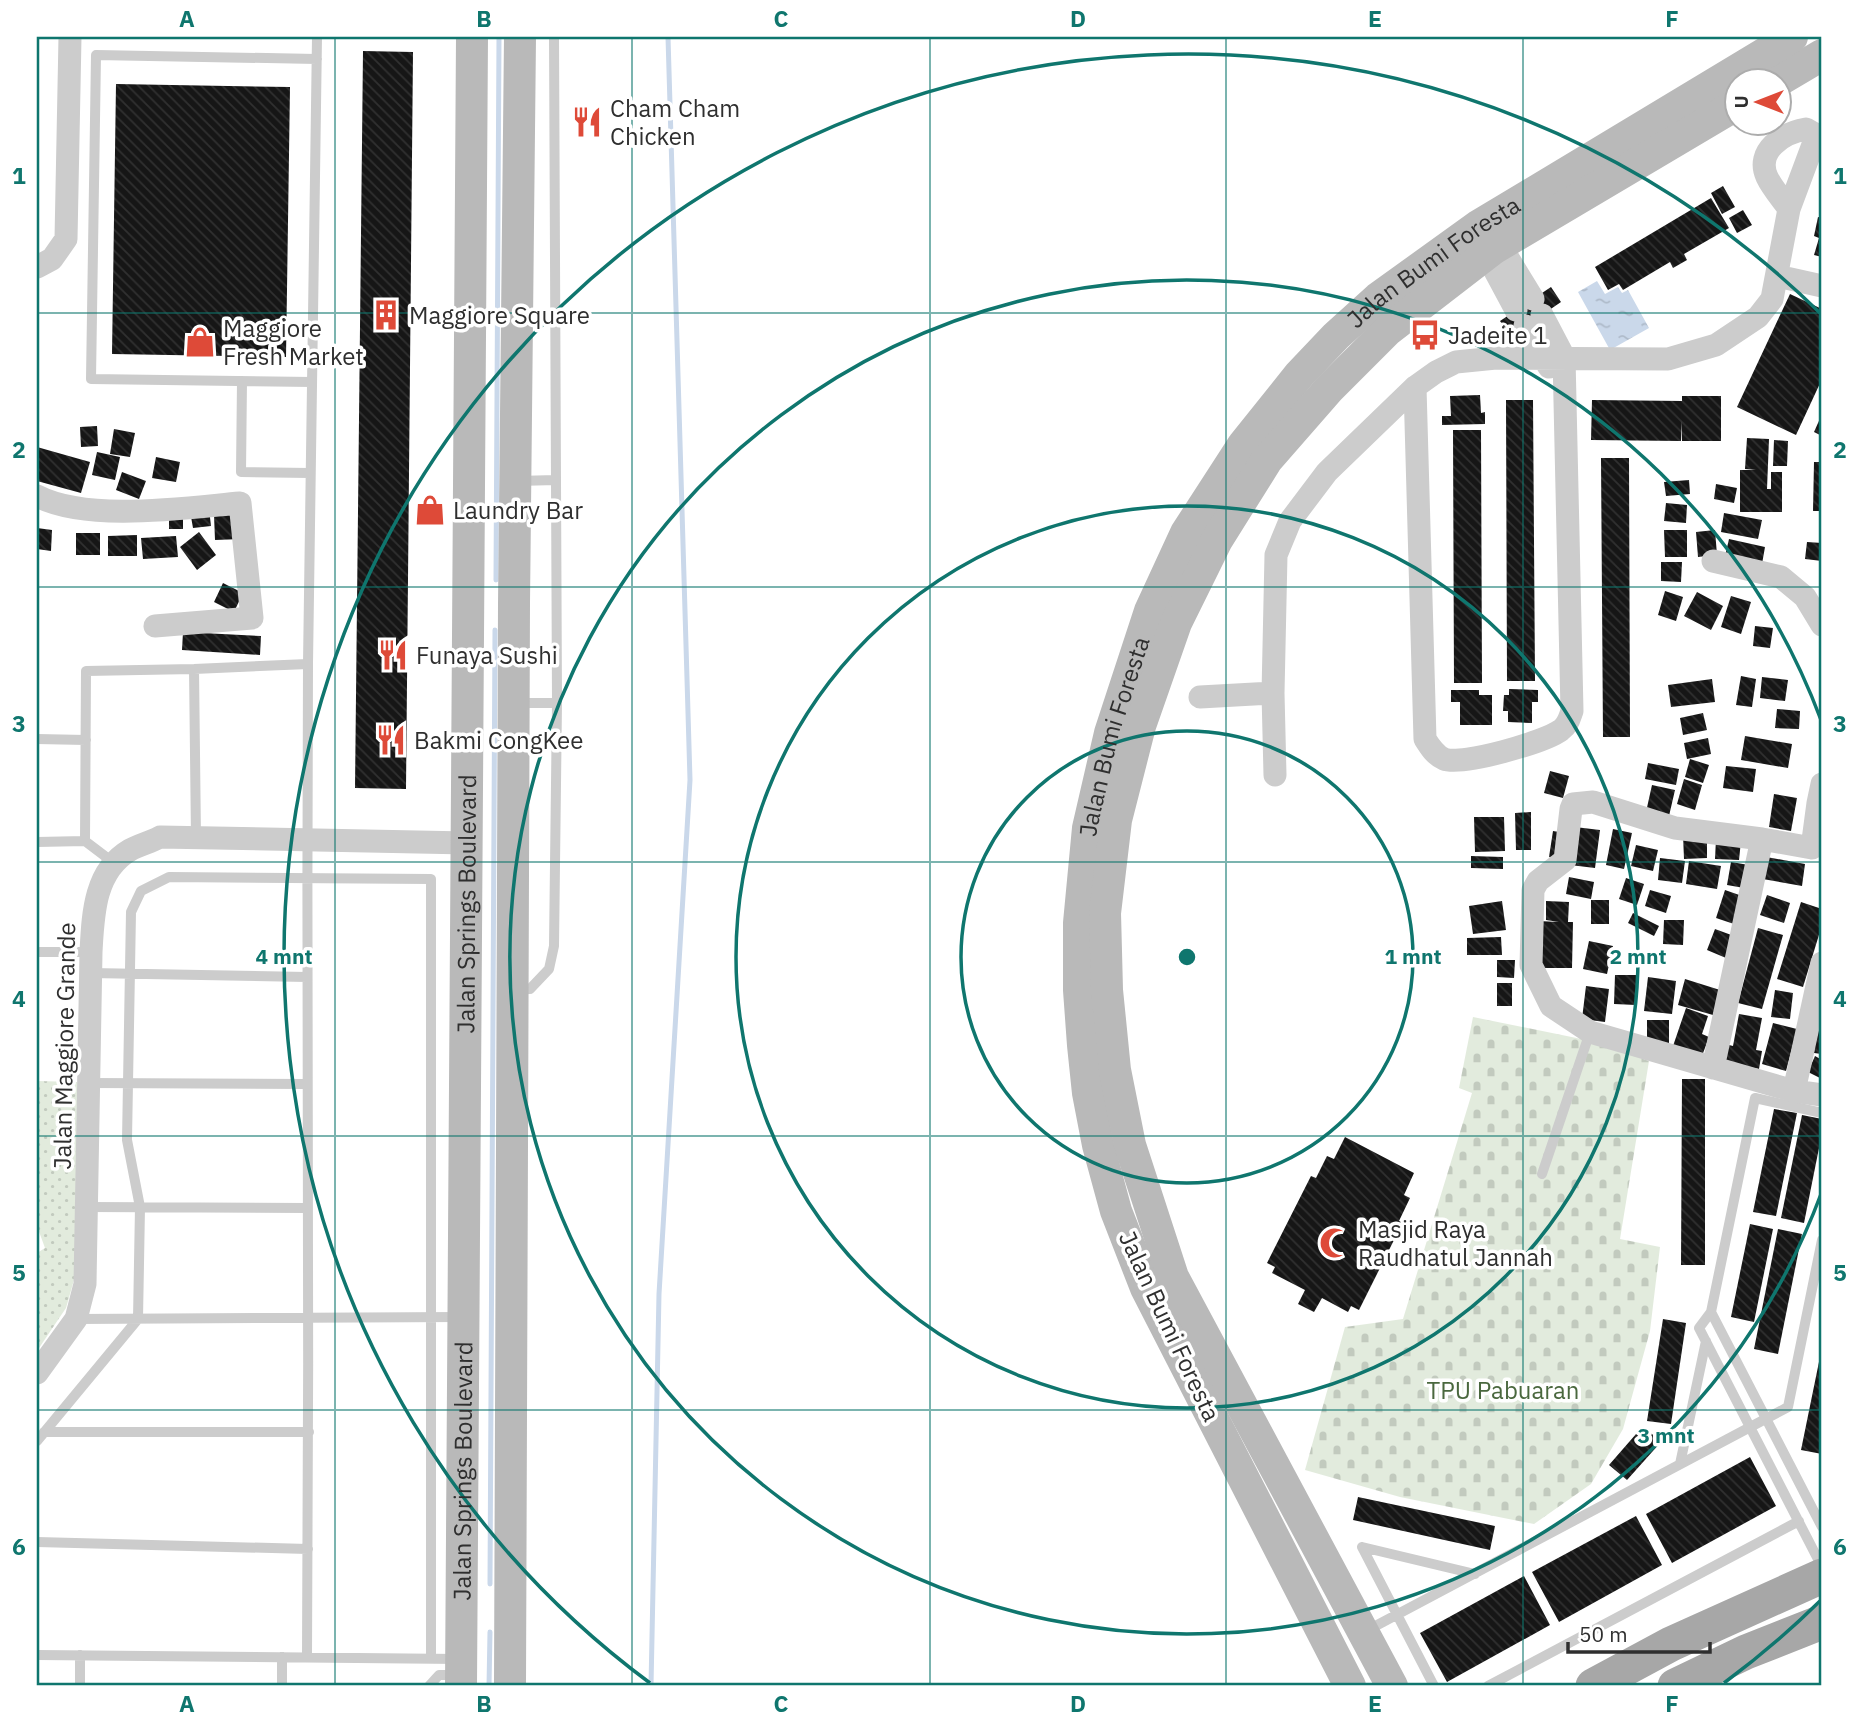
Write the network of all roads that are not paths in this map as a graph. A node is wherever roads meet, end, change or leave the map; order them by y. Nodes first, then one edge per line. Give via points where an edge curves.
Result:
1 (70, 37) edge
2 (317, 37) edge
3 (472, 37) edge
4 (520, 37) edge
5 (554, 37) edge
6 (1791, 37) edge
7 (1822, 55) edge
8 (317, 59) junction
9 (1792, 72) edge
10 (1722, 113) edge
11 (1790, 209) dead end
12 (1489, 243) junction
13 (37, 267) edge
14 (1777, 276) junction
15 (1822, 286) edge
16 (1554, 358) junction
17 (242, 381) junction
18 (312, 382) junction
19 (1415, 387) junction
20 (310, 473) junction
21 (556, 480) junction
22 (515, 481) junction
23 (37, 496) edge
24 (1713, 561) dead end
25 (513, 604) junction
26 (470, 606) junction
27 (1822, 625) edge
28 (155, 626) dead end
29 (308, 664) junction
30 (194, 669) junction
31 (1273, 693) junction
32 (1200, 697) dead end
33 (513, 703) junction
34 (557, 703) junction
35 (37, 739) edge
36 (86, 740) junction
37 (1275, 775) dead end
38 (1822, 784) edge
39 (196, 838) junction
40 (1762, 839) junction
41 (307, 840) junction
42 (85, 841) junction
43 (37, 842) edge
44 (468, 843) junction
45 (1817, 849) edge
46 (116, 864) junction
47 (306, 878) junction
48 (37, 952) edge
49 (91, 962) junction
50 (1822, 964) edge
51 (130, 973) junction
52 (307, 977) junction
53 (521, 989) junction
54 (1590, 1032) junction
55 (1713, 1069) junction
56 (90, 1083) junction
57 (128, 1083) junction
58 (307, 1084) junction
59 (1794, 1091) junction
60 (1822, 1095) edge
61 (1822, 1113) edge
62 (1542, 1174) dead end
63 (87, 1207) junction
64 (140, 1207) junction
65 (307, 1208) junction
66 (1822, 1240) edge
67 (1712, 1312) junction
68 (465, 1317) junction
69 (310, 1318) junction
70 (431, 1318) junction
71 (76, 1319) junction
72 (138, 1319) junction
73 (1706, 1341) junction
74 (1220, 1363) junction
75 (37, 1373) edge
76 (1192, 1378) junction
77 (1766, 1418) junction
78 (1750, 1427) junction
79 (309, 1432) junction
80 (40, 1436) edge
81 (1680, 1464) junction
82 (1799, 1521) junction
83 (1821, 1522) edge
84 (37, 1542) edge
85 (308, 1549) junction
86 (1822, 1567) edge
87 (1475, 1574) junction
88 (1822, 1576) edge
89 (462, 1609) junction
90 (510, 1609) junction
91 (1397, 1615) junction
92 (1822, 1622) edge
93 (1364, 1633) junction
94 (37, 1655) edge
95 (80, 1655) junction
96 (282, 1657) junction
97 (307, 1657) junction
98 (430, 1658) junction
99 (462, 1673) edge
100 (80, 1686) edge
101 (282, 1686) edge
102 (429, 1686) edge
103 (510, 1686) edge
104 (1350, 1686) edge
105 (1392, 1686) edge
106 (1434, 1686) edge
107 (1488, 1686) edge
108 (1593, 1686) edge
109 (1675, 1686) edge

1 - 13 street via 66,239 52,259
2 - 8 lane
3 - 26 main road, Jalan Springs Boulevard
4 - 22 main road, Jalan Springs Boulevard
5 - 21 lane
6 - 12 main road, Jalan Bumi Foresta
7 - 9 main road
8 - 17 lane via 96,55 91,379
8 - 18 lane
10 - 12 main road, Jalan Bumi Foresta
11 - 14 street
12 - 16 street
12 - 74 main road, Jalan Bumi Foresta via 1388,330 1267,460 1217,540 1176,623 1140,726 1116,820 1105,913 1115,1070 1130,1145 1173,1277
12 - 76 main road, Jalan Bumi Foresta via 1378,298 1299,375 1243,445 1186,533 1150,611 1110,733 1088,828 1079,923 1088,1093 1116,1210 1146,1288
14 - 15 street
14 - 16 street via 1772,299 1758,317 1716,345 1668,359
16 - 19 street via 1456,362
16 - 19 street via 1564,390 1572,711 1563,729 1545,740 1464,760 1446,760 1425,740
17 - 18 lane
17 - 20 lane via 241,472
18 - 20 lane
19 - 31 street via 1327,472 1282,537 1276,555
20 - 29 lane
21 - 22 lane
21 - 34 lane
22 - 25 main road, Jalan Springs Boulevard
23 - 28 street via 51,504 140,512 240,503 252,618
24 - 27 street via 1781,578 1805,597
25 - 26 main road
25 - 33 main road, Jalan Springs Boulevard
26 - 44 main road, Jalan Springs Boulevard
29 - 30 lane
29 - 41 lane
30 - 36 lane via 86,671
30 - 39 lane
31 - 32 street
31 - 37 street
33 - 34 lane
33 - 53 main road, Jalan Springs Boulevard
34 - 53 lane via 554,946 549,969
35 - 36 lane
36 - 42 lane
38 - 45 street
39 - 41 street, Jalan Maggiore Grande
39 - 46 street, Jalan Maggiore Grande via 160,838 128,851
40 - 45 street
40 - 54 street via 1675,828 1593,802 1573,804 1565,860 1533,890 1531,965 1551,1006
40 - 55 street
41 - 44 street, Jalan Maggiore Grande
41 - 47 lane
42 - 43 lane
42 - 46 lane
44 - 68 main road, Jalan Springs Boulevard
46 - 49 street, Jalan Maggiore Grande via 106,873 94,904
47 - 51 lane via 169,877 141,891 131,912
47 - 52 lane
47 - 70 lane via 431,879
48 - 49 lane
49 - 51 lane
49 - 56 street, Jalan Maggiore Grande
50 - 59 street
51 - 52 lane
51 - 57 lane
52 - 58 lane
53 - 90 main road, Jalan Springs Boulevard
54 - 55 street
54 - 62 lane
55 - 59 street
56 - 57 lane
56 - 63 street, Jalan Maggiore Grande
57 - 58 lane
57 - 64 lane via 127,1140
58 - 65 lane
59 - 60 street
61 - 67 lane via 1755,1098
63 - 64 lane
63 - 71 street, Jalan Maggiore Grande via 85,1284
64 - 65 lane
64 - 72 lane
65 - 69 lane
66 - 77 lane via 1788,1406
67 - 73 lane via 1699,1328
67 - 77 lane
68 - 70 lane
68 - 89 main road, Jalan Springs Boulevard
69 - 70 lane
69 - 72 lane
69 - 79 lane
70 - 98 lane
71 - 72 lane
71 - 75 street, Jalan Maggiore Grande
72 - 80 lane
73 - 78 lane
73 - 81 lane
74 - 76 main road
74 - 93 main road, Jalan Bumi Foresta
76 - 104 main road, Jalan Bumi Foresta
77 - 78 lane
77 - 83 lane
78 - 81 lane
78 - 82 lane
79 - 80 lane
79 - 85 lane
81 - 87 lane
82 - 86 lane
82 - 107 lane
84 - 85 lane
85 - 97 lane
87 - 91 lane
87 - 91 lane via 1362,1547
88 - 108 main road via 1671,1644
89 - 90 main road
89 - 99 main road, Jalan Springs Boulevard
90 - 103 main road, Jalan Springs Boulevard
91 - 93 lane
91 - 106 lane
92 - 109 main road
93 - 105 main road, Jalan Bumi Foresta
94 - 95 lane
95 - 96 lane
95 - 100 lane
96 - 97 lane
96 - 101 lane
97 - 98 lane
98 - 99 lane
99 - 102 lane via 442,1674

